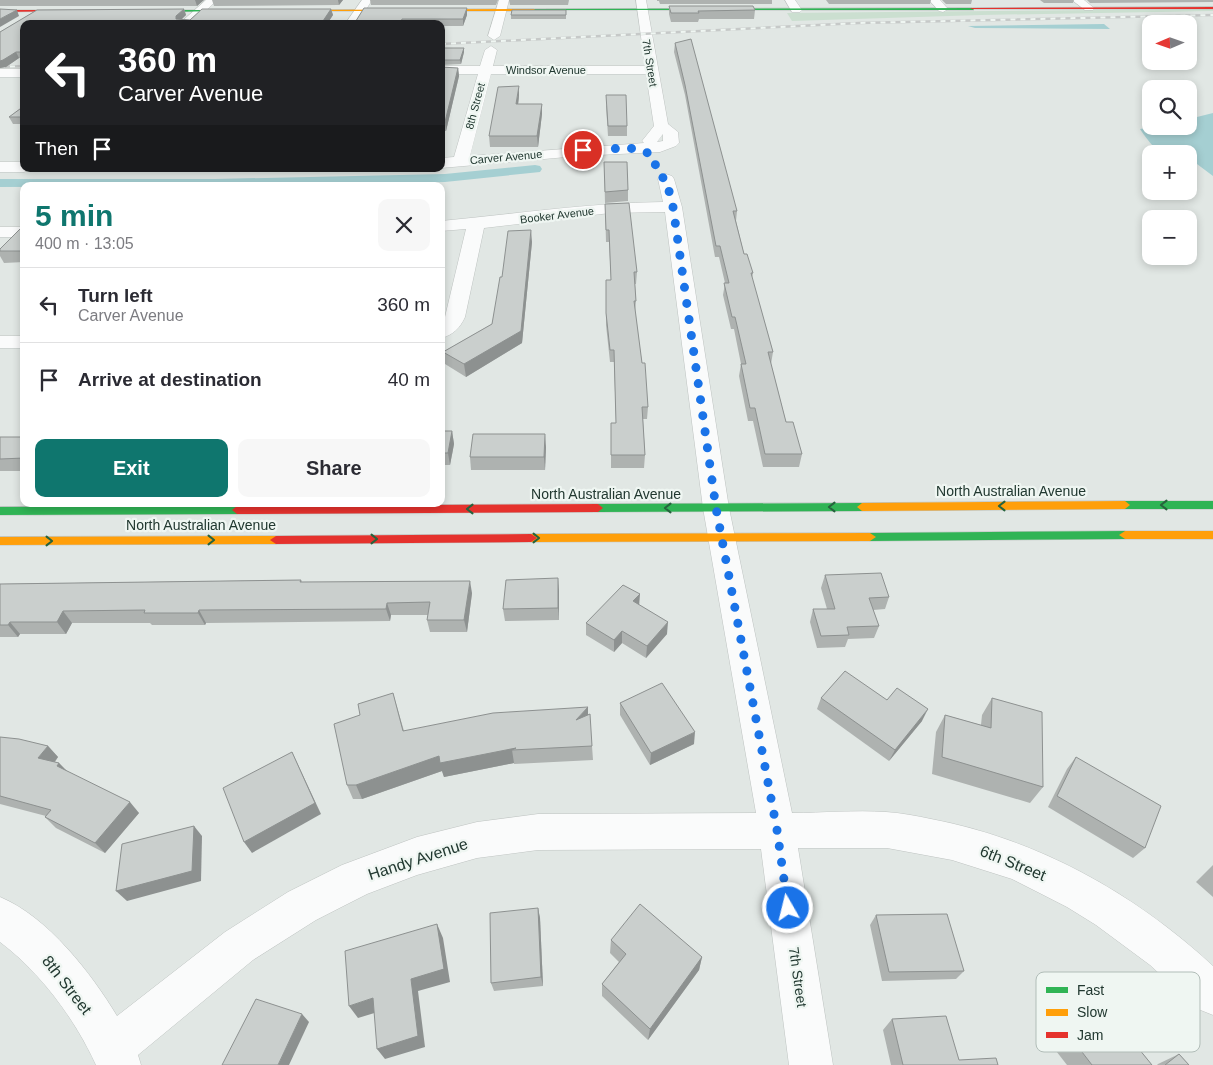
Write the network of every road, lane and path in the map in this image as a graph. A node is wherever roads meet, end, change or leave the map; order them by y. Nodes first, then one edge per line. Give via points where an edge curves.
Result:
1 (212, 0) edge
2 (367, 0) edge
3 (934, 0) edge
4 (1077, 0) edge
5 (503, 5) edge
6 (641, 5) edge
7 (793, 5) edge
8 (1089, 8) junction
9 (1213, 8) edge
10 (943, 9) junction
11 (0, 11) edge
12 (37, 11) junction
13 (84, 11) edge
14 (131, 11) edge
15 (199, 11) junction
16 (244, 11) edge
17 (280, 11) edge
18 (360, 11) junction
19 (22, 20) edge
20 (189, 20) edge
21 (354, 20) edge
22 (20, 22) edge
23 (16, 24) edge
24 (445, 70) edge
25 (485, 70) junction
26 (650, 70) junction
27 (0, 73) edge
28 (20, 73) edge
29 (661, 126) junction
30 (630, 148) junction
31 (460, 162) junction
32 (445, 163) edge
33 (664, 163) junction
34 (20, 166) edge
35 (0, 167) edge
36 (673, 207) junction
37 (476, 224) junction
38 (445, 226) edge
39 (0, 232) edge
40 (20, 232) edge
41 (445, 329) edge
42 (0, 342) edge
43 (20, 342) edge
44 (1213, 505) edge
45 (0, 511) edge
46 (719, 523) junction
47 (1213, 535) edge
48 (0, 541) edge
49 (777, 830) junction
50 (0, 917) edge
51 (1187, 972) edge
52 (1200, 983) edge
53 (1213, 994) edge
54 (115, 1056) edge
55 (811, 1065) edge

1 - 15 street
2 - 18 street
3 - 10 street
4 - 8 street
5 - 6 street
5 - 18 street
5 - 25 street, 8th Street
6 - 7 street
6 - 26 street, 7th Street
7 - 10 street
8 - 9 street
8 - 10 street
11 - 12 street
12 - 13 street
12 - 19 street
14 - 15 street
15 - 16 street
15 - 20 street
17 - 18 street
18 - 21 street
22 - 23 street
24 - 25 street, Windsor Avenue
25 - 26 street, Windsor Avenue
25 - 31 street, 8th Street
26 - 29 street, 7th Street
27 - 28 street
29 - 30 street via 650,140
29 - 33 street, 7th Street via 671,132 671,144
30 - 31 street, Carver Avenue
30 - 33 street via 652,154
31 - 32 street, Carver Avenue
33 - 36 street, 7th Street
34 - 35 street
36 - 37 street, Booker Avenue via 610,208
36 - 46 street, 7th Street
37 - 38 street, Booker Avenue
37 - 41 street via 455,317
39 - 40 street
42 - 43 street
44 -> 46 street, North Australian Avenue
46 -> 45 street, North Australian Avenue
46 - 47 street, North Australian Avenue
48 -> 46 street, North Australian Avenue
46 - 49 street, 7th Street
49 - 51 street, 6th Street via 887,830 939,838 992,852 1046,875 1101,906
49 - 54 street, Handy Avenue via 538,832 477,840 417,856 356,879 302,906 239,946
49 - 55 street, 7th Street
50 - 54 street, 8th Street via 43,953 74,989
52 - 53 street, 6th Street

